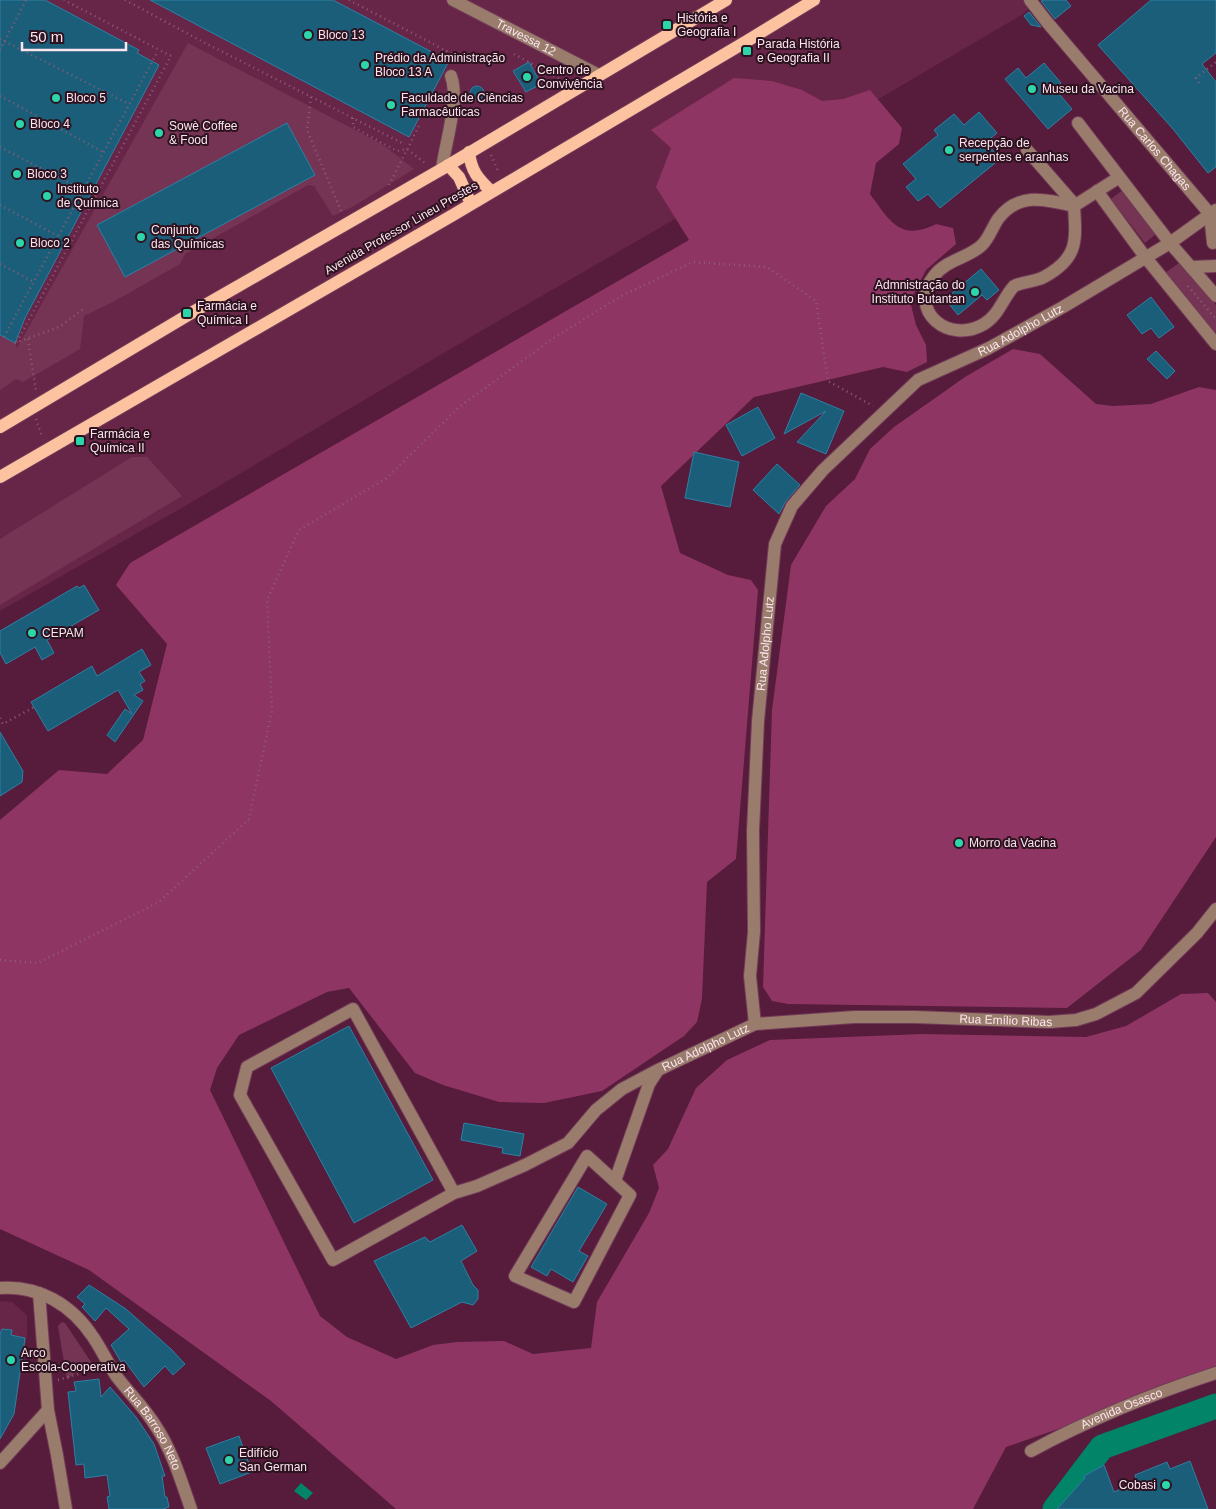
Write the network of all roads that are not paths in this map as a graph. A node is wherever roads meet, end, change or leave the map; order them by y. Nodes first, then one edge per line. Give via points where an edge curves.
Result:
1 (453, 0) edge
2 (726, 0) edge
3 (814, 0) edge
4 (1030, 0) edge
5 (599, 75) junction
6 (452, 76) road end
7 (1078, 123) dead end
8 (1027, 150) dead end
9 (469, 152) junction
10 (442, 169) junction
11 (1118, 178) junction
12 (1097, 191) junction
13 (492, 192) junction
14 (471, 204) junction
15 (1074, 205) junction
16 (1213, 212) edge
17 (1213, 243) dead end
18 (1170, 244) junction
19 (1146, 258) junction
20 (1216, 266) edge
21 (1191, 267) junction
22 (1216, 296) edge
23 (1216, 344) edge
24 (0, 426) edge
25 (0, 477) edge
26 (1216, 909) edge
27 (755, 1024) junction
28 (658, 1070) junction
29 (615, 1181) junction
30 (454, 1193) junction
31 (0, 1288) edge
32 (40, 1293) junction
33 (1216, 1372) edge
34 (48, 1410) junction
35 (1031, 1451) dead end
36 (0, 1463) edge
37 (66, 1509) edge
38 (191, 1509) edge

1 - 5 street, Travessa 12
2 - 5 main road
3 - 13 main road, Avenida Professor Lineu Prestes
4 - 16 street, Rua Carlos Chagas
5 - 9 main road
6 - 10 street via 454,101
7 - 11 street
8 - 15 street
9 - 10 main road
9 - 13 main road via 475,176
10 - 14 main road via 459,177
10 - 24 main road
11 - 12 street
11 - 18 street
12 - 15 street
12 - 19 street
13 - 14 main road, Avenida Professor Lineu Prestes
14 - 25 main road, Avenida Professor Lineu Prestes
15 - 15 street via 1076,237 1064,263 1044,277 1014,286 994,316 983,325 954,331 933,319 926,296 936,274 952,260 981,246 1004,211 1017,202 1032,200
16 - 17 street
16 - 18 street, Rua Adolpho Lutz
18 - 19 street, Rua Adolpho Lutz
18 - 21 street
19 - 23 street
19 - 27 street, Rua Adolpho Lutz via 989,348 918,380 823,470 792,506 776,544 758,721 752,831 754,932 750,976
20 - 21 street
21 - 22 street
26 - 27 street, Rua Emílio Ribas via 1197,933 1136,993 1096,1014 1076,1020 854,1017
27 - 28 street, Rua Adolpho Lutz
28 - 29 street, Rua Adolpho Lutz via 649,1084
28 - 30 street via 615,1094 568,1142 526,1165
29 - 29 street via 587,1156 515,1276 574,1302 630,1195
30 - 30 street via 353,1009 247,1067 240,1095 333,1260
31 - 32 street, Rua Barroso Neto
32 - 34 street
32 - 38 street, Rua Barroso Neto via 74,1312 93,1336 116,1376 157,1427 174,1461
33 - 35 street, Avenida Osasco via 1113,1411
34 - 36 street
34 - 37 street

